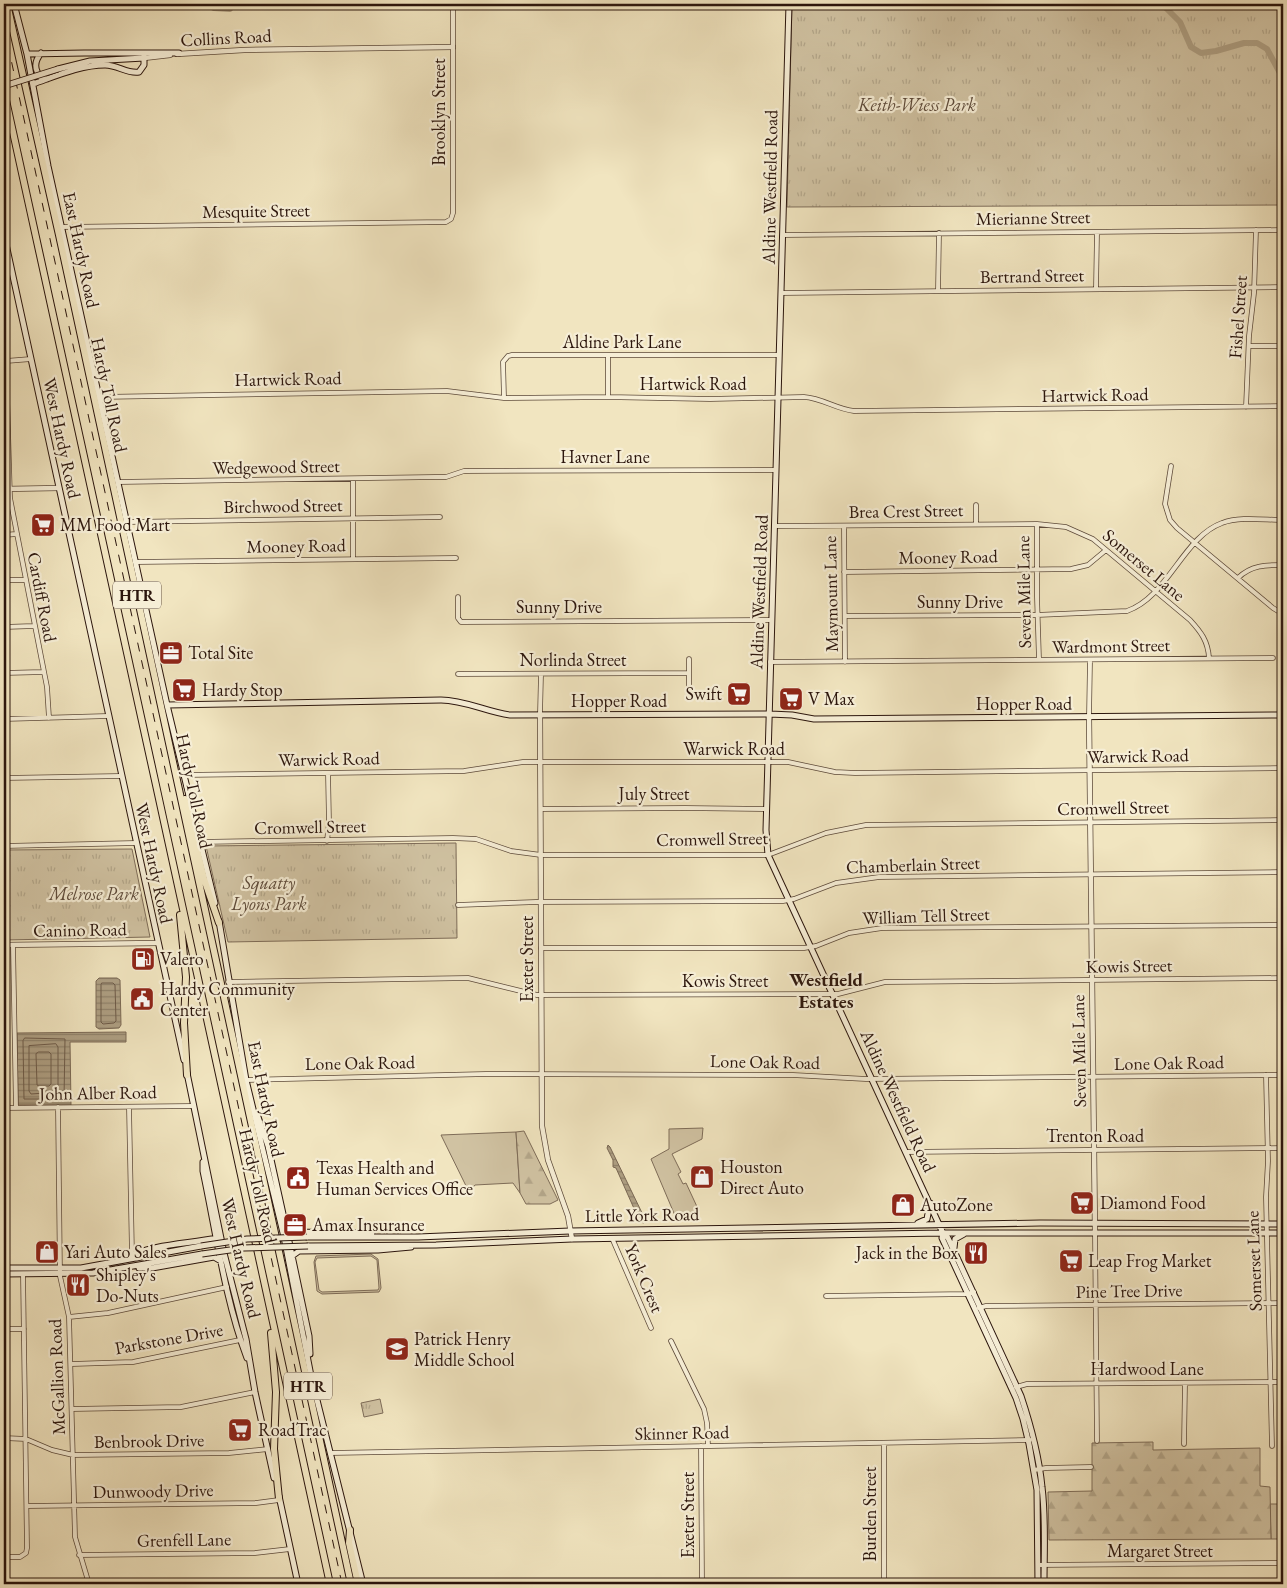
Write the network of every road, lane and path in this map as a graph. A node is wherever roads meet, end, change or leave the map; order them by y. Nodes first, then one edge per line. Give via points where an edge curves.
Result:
1 (7, 4) edge
2 (14, 4) edge
3 (453, 4) edge
4 (789, 4) edge
5 (453, 47) junction
6 (42, 53) junction
7 (27, 54) junction
8 (179, 54) joint
9 (144, 56) junction
10 (49, 79) junction
11 (33, 84) junction
12 (4, 86) edge
13 (4, 91) edge
14 (451, 219) joint
15 (61, 227) junction
16 (1256, 230) junction
17 (1283, 230) edge
18 (1097, 232) junction
19 (939, 233) junction
20 (4, 235) edge
21 (783, 235) junction
22 (1283, 287) edge
23 (1096, 288) junction
24 (1254, 288) junction
25 (938, 291) junction
26 (781, 293) junction
27 (1249, 346) junction
28 (1283, 346) edge
29 (608, 355) junction
30 (779, 355) junction
31 (31, 359) junction
32 (5, 361) edge
33 (100, 396) junction
34 (608, 397) junction
35 (778, 397) junction
36 (504, 398) junction
37 (5, 404) edge
38 (1283, 406) edge
39 (1246, 407) junction
40 (6, 445) edge
41 (1171, 466) dead end
42 (776, 470) junction
43 (435, 477) joint
44 (353, 479) junction
45 (118, 482) junction
46 (59, 488) junction
47 (7, 489) edge
48 (976, 505) dead end
49 (440, 517) dead end
50 (353, 518) junction
51 (1283, 520) edge
52 (127, 522) junction
53 (976, 524) junction
54 (1037, 524) junction
55 (775, 526) junction
56 (844, 526) junction
57 (16, 534) junction
58 (4, 535) edge
59 (1195, 543) junction
60 (1106, 550) junction
61 (456, 558) dead end
62 (352, 559) junction
63 (136, 562) junction
64 (1283, 565) edge
65 (1037, 570) junction
66 (844, 572) junction
67 (1238, 578) junction
68 (4, 580) edge
69 (25, 580) junction
70 (1156, 592) junction
71 (458, 597) dead end
72 (1283, 614) edge
73 (1038, 615) junction
74 (845, 616) junction
75 (772, 620) junction
76 (4, 626) edge
77 (34, 626) junction
78 (1209, 658) junction
79 (1273, 658) dead end
80 (690, 659) dead end
81 (1039, 660) junction
82 (1090, 660) junction
83 (770, 662) junction
84 (846, 662) junction
85 (4, 672) edge
86 (43, 672) junction
87 (689, 673) junction
88 (458, 674) dead end
89 (541, 674) junction
90 (689, 687) dead end
91 (167, 705) junction
92 (540, 714) junction
93 (770, 714) junction
94 (108, 716) junction
95 (1283, 716) edge
96 (1089, 717) junction
97 (49, 718) junction
98 (4, 719) edge
99 (540, 762) junction
100 (768, 762) junction
101 (174, 766) junction
102 (1283, 768) edge
103 (1090, 770) junction
104 (328, 773) junction
105 (184, 775) junction
106 (121, 776) junction
107 (4, 778) edge
108 (541, 809) junction
109 (767, 809) junction
110 (1283, 820) edge
111 (1090, 822) junction
112 (327, 840) junction
113 (200, 842) junction
114 (136, 843) junction
115 (4, 846) edge
116 (541, 855) junction
117 (768, 855) junction
118 (1283, 872) edge
119 (1091, 875) junction
120 (180, 899) junction
121 (788, 900) junction
122 (541, 902) junction
123 (458, 905) dead end
124 (219, 923) junction
125 (1283, 925) edge
126 (1092, 927) junction
127 (157, 943) junction
128 (4, 945) edge
129 (13, 945) junction
130 (811, 947) junction
131 (541, 948) junction
132 (1283, 978) edge
133 (1092, 980) junction
134 (228, 982) junction
135 (833, 994) junction
136 (541, 995) junction
137 (541, 1074) junction
138 (187, 1075) junction
139 (1266, 1075) junction
140 (1283, 1075) edge
141 (1093, 1077) junction
142 (873, 1079) junction
143 (246, 1080) junction
144 (193, 1106) junction
145 (58, 1107) junction
146 (129, 1107) junction
147 (4, 1108) edge
148 (16, 1108) junction
149 (203, 1148) junction
150 (1268, 1148) junction
151 (1283, 1148) edge
152 (1094, 1151) junction
153 (906, 1152) junction
154 (930, 1202) junction
155 (1095, 1223) junction
156 (914, 1224) junction
157 (939, 1224) junction
158 (1267, 1224) junction
159 (1283, 1224) edge
160 (752, 1227) junction
161 (570, 1231) junction
162 (301, 1232) junction
163 (518, 1232) junction
164 (1095, 1232) junction
165 (943, 1233) junction
166 (965, 1233) junction
167 (1267, 1233) junction
168 (1283, 1233) edge
169 (286, 1235) junction
170 (753, 1236) junction
171 (418, 1237) junction
172 (427, 1237) junction
173 (572, 1238) junction
174 (612, 1238) junction
175 (220, 1240) junction
176 (518, 1241) junction
177 (202, 1243) junction
178 (418, 1245) junction
179 (427, 1245) junction
180 (286, 1246) junction
181 (224, 1250) junction
182 (304, 1251) junction
183 (954, 1251) junction
184 (132, 1255) junction
185 (292, 1256) junction
186 (210, 1258) junction
187 (120, 1260) junction
188 (221, 1261) junction
189 (4, 1268) edge
190 (124, 1269) junction
191 (60, 1271) junction
192 (4, 1274) edge
193 (23, 1274) junction
194 (228, 1287) junction
195 (266, 1292) junction
196 (971, 1293) junction
197 (826, 1296) dead end
198 (1270, 1303) junction
199 (1283, 1303) edge
200 (1096, 1305) junction
201 (978, 1309) junction
202 (70, 1317) junction
203 (651, 1328) dead end
204 (4, 1329) edge
205 (24, 1329) junction
206 (240, 1340) junction
207 (671, 1341) dead end
208 (72, 1364) junction
209 (251, 1370) junction
210 (311, 1376) junction
211 (1270, 1382) junction
212 (1283, 1382) edge
213 (1185, 1383) junction
214 (1097, 1384) junction
215 (1014, 1387) junction
216 (255, 1392) junction
217 (72, 1410) junction
218 (4, 1438) edge
219 (26, 1439) junction
220 (1031, 1440) junction
221 (1097, 1441) dead end
222 (884, 1443) junction
223 (1184, 1444) dead end
224 (701, 1446) junction
225 (708, 1446) junction
226 (1272, 1446) dead end
227 (268, 1449) junction
228 (330, 1453) junction
229 (73, 1455) junction
230 (1034, 1457) junction
231 (1091, 1467) dead end
232 (1040, 1469) junction
233 (1034, 1470) junction
234 (280, 1500) junction
235 (27, 1506) junction
236 (74, 1506) junction
237 (1041, 1516) junction
238 (350, 1530) junction
239 (290, 1549) junction
240 (79, 1555) junction
241 (4, 1557) edge
242 (1283, 1563) edge
243 (1041, 1565) junction
244 (89, 1584) edge
245 (298, 1584) edge
246 (330, 1584) edge
247 (351, 1584) edge
248 (358, 1584) edge
249 (363, 1584) edge
250 (702, 1584) edge
251 (884, 1584) edge
252 (1038, 1584) edge
253 (1044, 1584) edge

1 - 101 highway, Hardy Toll Road / HTR
2 - 7 main road, East Hardy Road
3 - 5 street, Brooklyn Street
4 - 21 main road, Aldine Westfield Road
5 - 8 street, Collins Road
5 - 14 street, Brooklyn Street
6 - 7 main road
6 - 9 main road
6 - 10 main road via 35,65 41,78
7 - 11 main road, East Hardy Road
8 - 9 main road
9 - 10 main road via 144,65 139,72 107,65
9 - 12 main road, bridge via 90,61
10 - 11 main road
11 - 15 main road, East Hardy Road
13 - 120 highway, Hardy Toll Road / HTR
14 - 15 street, Mesquite Street via 446,222
15 - 33 main road, East Hardy Road
16 - 17 street, Mierianne Street
16 - 18 street, Mierianne Street
16 - 24 street, Fishel Street
18 - 19 street, Mierianne Street
18 - 23 street
19 - 21 street, Mierianne Street
19 - 25 street
20 - 31 main road, West Hardy Road
21 - 26 main road, Aldine Westfield Road
22 - 24 street, Bertrand Street
23 - 24 street, Bertrand Street
23 - 25 street, Bertrand Street
24 - 27 street, Fishel Street
25 - 26 street, Bertrand Street
26 - 30 main road, Aldine Westfield Road
27 - 28 street
27 - 39 street, Fishel Street
29 - 30 street, Aldine Park Lane
29 - 34 street
29 - 36 street, Aldine Park Lane via 508,356 503,362
30 - 35 main road, Aldine Westfield Road
31 - 32 street
31 - 46 main road, West Hardy Road
32 - 37 street, Cardiff Road
33 - 36 street, Hartwick Road via 447,390
33 - 45 main road, East Hardy Road
34 - 35 street, Hartwick Road
34 - 36 street, Hartwick Road
35 - 39 street, Hartwick Road via 810,397 854,411
35 - 42 main road, Aldine Westfield Road
37 - 40 street, Cardiff Road
38 - 39 street, Hartwick Road
40 - 47 street, Cardiff Road
41 - 59 street via 1164,504 1166,511 1174,524
42 - 43 street, Havner Lane via 464,471
42 - 55 main road, Aldine Westfield Road
43 - 44 street, Wedgewood Street
44 - 45 street, Wedgewood Street
44 - 50 street
45 - 52 main road, East Hardy Road
46 - 47 street
46 - 94 main road, West Hardy Road
47 - 57 street, Cardiff Road
48 - 53 street
49 - 50 street, Birchwood Street
50 - 52 street, Birchwood Street
50 - 62 street
51 - 59 street via 1224,522
52 - 63 main road, East Hardy Road
53 - 54 street, Brea Crest Street
53 - 56 street, Brea Crest Street
54 - 60 street, Somerset Lane via 1075,530
54 - 65 street, Seven Mile Lane
55 - 56 street, Brea Crest Street
55 - 75 main road, Aldine Westfield Road
56 - 66 street, Maymount Lane
57 - 58 street
57 - 69 street, Cardiff Road
59 - 67 street
59 - 70 street, Sunny Drive
60 - 65 street, Mooney Road via 1084,566
60 - 70 street, Somerset Lane
61 - 62 street, Mooney Road
62 - 63 street, Mooney Road
63 - 91 main road, East Hardy Road
64 - 67 street via 1253,567
65 - 66 street, Mooney Road
65 - 73 street, Seven Mile Lane
66 - 74 street, Maymount Lane
67 - 72 street
68 - 69 street
69 - 77 street, Cardiff Road
70 - 73 street, Sunny Drive via 1143,604 1128,611
70 - 78 street, Somerset Lane via 1200,631 1207,642
71 - 75 street, Sunny Drive via 458,618 461,622
73 - 74 street, Sunny Drive
73 - 81 street, Seven Mile Lane
74 - 84 street, Maymount Lane
75 - 83 main road, Aldine Westfield Road
76 - 77 street
77 - 86 street, Cardiff Road
78 - 79 street, Wardmont Street
78 - 82 street, Wardmont Street
80 - 87 street
81 - 82 street, Wardmont Street
81 - 84 street, Wardmont Street
82 - 96 street, Seven Mile Lane
83 - 84 street, Wardmont Street
83 - 93 main road, Aldine Westfield Road
85 - 86 street
86 - 97 street, Cardiff Road
87 - 89 street, Norlinda Street
87 - 90 street
88 - 89 street, Norlinda Street
89 - 92 street, Exeter Street
91 - 92 main road, Hopper Road via 453,700 494,713
91 - 105 main road, East Hardy Road
92 - 93 main road, Hopper Road
92 - 99 street, Exeter Street
93 - 96 main road, Hopper Road via 814,719
93 - 100 main road, Aldine Westfield Road
94 - 97 street
94 - 106 main road, West Hardy Road
95 - 96 main road, Hopper Road
96 - 103 street, Seven Mile Lane
97 - 98 street
99 - 100 street, Warwick Road
99 - 104 street, Warwick Road via 464,771
99 - 108 street, Exeter Street
100 - 103 street, Warwick Road via 788,762 835,772
100 - 109 main road, Aldine Westfield Road
101 - 124 highway
101 - 247 highway, Hardy Toll Road / HTR
102 - 103 street, Warwick Road
103 - 111 street, Seven Mile Lane
104 - 105 street, Warwick Road
104 - 112 street
105 - 113 main road, East Hardy Road
106 - 107 street
106 - 114 main road, West Hardy Road
108 - 109 street, July Street
108 - 116 street, Exeter Street
109 - 117 main road, Aldine Westfield Road
110 - 111 street, Cromwell Street
111 - 117 street, Cromwell Street via 866,825 826,833
111 - 119 street, Seven Mile Lane
112 - 113 street, Cromwell Street
112 - 116 street, Cromwell Street via 476,839 511,851
113 - 124 main road, East Hardy Road
114 - 115 street
114 - 127 main road, West Hardy Road
116 - 117 street, Cromwell Street
116 - 122 street, Exeter Street
117 - 121 main road, Aldine Westfield Road
118 - 119 street, Chamberlain Street
119 - 121 street, Chamberlain Street via 879,877 836,883
119 - 126 street, Seven Mile Lane
120 - 138 highway
120 - 195 highway, Hardy Toll Road / HTR
121 - 122 street, Chamberlain Street
121 - 130 main road, Aldine Westfield Road
122 - 123 street, Chamberlain Street
122 - 131 street, Exeter Street
124 - 134 main road, East Hardy Road
125 - 126 street, William Tell Street
126 - 130 street, William Tell Street via 882,928 849,933
126 - 133 street, Seven Mile Lane
127 - 129 street, Canino Road
127 - 138 main road, West Hardy Road
128 - 129 street, Canino Road
129 - 148 street
130 - 131 street, William Tell Street
130 - 135 main road, Aldine Westfield Road
131 - 136 street, Exeter Street
132 - 133 street, Kowis Street
133 - 135 street, Kowis Street via 885,982
133 - 141 street, Seven Mile Lane
134 - 136 street, Kowis Street via 468,978
134 - 143 main road, East Hardy Road
135 - 136 street, Kowis Street
135 - 142 main road, Aldine Westfield Road
136 - 137 street, Exeter Street
137 - 142 street, Lone Oak Road via 787,1074
137 - 143 street, Lone Oak Road
137 - 161 street, Exeter Street via 544,1141
138 - 144 main road, West Hardy Road
139 - 140 street, Lone Oak Road
139 - 141 street, Lone Oak Road
139 - 150 street, Somerset Lane
141 - 142 street, Lone Oak Road
141 - 152 street, Seven Mile Lane
142 - 153 main road, Aldine Westfield Road
143 - 169 main road, East Hardy Road via 273,1195
143 - 169 main road via 263,1130
144 - 146 street, John Alber Road
144 - 149 main road, West Hardy Road
145 - 146 street, John Alber Road
145 - 148 street, John Alber Road
145 - 191 street, McGallion Road
146 - 184 street
147 - 148 street, John Alber Road
149 - 175 main road, West Hardy Road
149 - 175 main road via 203,1171
150 - 151 street, Trenton Road
150 - 152 street, Trenton Road
150 - 158 street, Somerset Lane
152 - 153 street, Trenton Road
152 - 155 street, Seven Mile Lane
153 - 154 main road, Aldine Westfield Road
154 - 156 main road via 927,1219
154 - 157 main road, Aldine Westfield Road
155 - 157 main road, Little York Road
155 - 158 main road, Little York Road
155 - 164 street, Seven Mile Lane
156 - 157 main road, Little York Road
156 - 160 main road, Little York Road
157 - 165 main road, Aldine Westfield Road
158 - 159 main road, Little York Road
158 - 167 street, Somerset Lane
160 - 161 main road, Little York Road
160 - 170 main road
161 - 163 main road, Little York Road
161 - 173 street, Exeter Street
162 - 169 main road
162 - 171 main road
162 - 182 main road via 297,1242
163 - 172 main road, Little York Road
163 - 176 main road
164 - 166 main road, Little York Road
164 - 167 main road, Little York Road
164 - 200 street, Seven Mile Lane
165 - 166 main road, Little York Road
165 - 170 main road, Little York Road
165 - 183 main road, Aldine Westfield Road
165 - 196 main road, Aldine Westfield Road via 942,1238
166 - 183 main road via 955,1239
167 - 168 main road, Little York Road
167 - 198 street, Somerset Lane
169 - 171 main road, Little York Road, bridge
169 - 175 main road, Little York Road, bridge
169 - 180 main road, East Hardy Road, bridge
169 - 185 main road
170 - 174 main road, Little York Road
171 - 172 main road, Little York Road
172 - 179 main road
173 - 174 main road, Little York Road
173 - 176 main road, Little York Road
174 - 203 street, York Crest
175 - 177 main road, Little York Road, bridge
175 - 181 main road, West Hardy Road, bridge
175 - 188 main road
176 - 179 main road, Little York Road
177 - 184 main road via 158,1247
177 - 186 main road via 210,1242 213,1247
177 - 187 main road, Little York Road
178 - 179 main road, Little York Road
178 - 180 main road, Little York Road, bridge
178 - 182 main road via 395,1249
180 - 181 main road, Little York Road, bridge
180 - 210 main road, East Hardy Road
181 - 190 main road, Little York Road, bridge
181 - 209 main road, West Hardy Road
182 - 185 main road
183 - 196 main road, Aldine Westfield Road
184 - 187 main road
185 - 210 main road via 309,1336
186 - 188 main road
186 - 190 main road via 152,1268
187 - 191 main road, Little York Road
188 - 194 main road
189 - 191 main road, Little York Road
190 - 191 main road, Little York Road via 93,1273
191 - 193 main road, Little York Road
191 - 202 street, McGallion Road
192 - 193 main road, Little York Road
193 - 205 street
194 - 202 street via 108,1313
194 - 206 main road
195 - 234 highway via 276,1382 274,1449
195 - 246 highway, Hardy Toll Road / HTR
196 - 197 street
196 - 201 main road, Aldine Westfield Road
198 - 199 street, Pine Tree Drive
198 - 200 street, Pine Tree Drive
198 - 211 street, Somerset Lane
200 - 201 street, Pine Tree Drive via 986,1306
200 - 214 street, Seven Mile Lane
201 - 215 main road, Aldine Westfield Road
202 - 208 street, McGallion Road
204 - 205 street
205 - 219 street
206 - 208 street, Parkstone Drive via 133,1362
206 - 209 main road
207 - 225 street via 704,1409
208 - 217 street, McGallion Road
209 - 216 main road, West Hardy Road
210 - 228 main road, East Hardy Road
211 - 212 street, Hardwood Lane
211 - 213 street, Hardwood Lane
211 - 226 street, Somerset Lane
213 - 214 street, Hardwood Lane
213 - 223 street
214 - 215 street, Hardwood Lane via 1027,1384
214 - 221 street, Seven Mile Lane
215 - 220 main road, Aldine Westfield Road
216 - 217 street via 180,1407
216 - 227 main road, West Hardy Road
217 - 229 street, McGallion Road
218 - 219 street, Benbrook Drive
219 - 229 street, Benbrook Drive
219 - 235 street
220 - 222 street, Skinner Road
220 - 230 main road, Aldine Westfield Road
222 - 225 street, Skinner Road
222 - 251 street, Burden Street
224 - 225 street, Skinner Road
224 - 228 street, Skinner Road
224 - 250 street, Exeter Street
227 - 229 street, Benbrook Drive via 229,1453
227 - 234 main road, West Hardy Road
228 - 238 main road, East Hardy Road
229 - 236 street, McGallion Road
230 - 232 main road, Aldine Westfield Road
230 - 233 main road, Aldine Westfield Road
231 - 232 street
232 - 233 street
232 - 237 main road, Aldine Westfield Road
233 - 237 main road, Aldine Westfield Road
234 - 236 street, Dunwoody Drive via 256,1504
234 - 239 main road, West Hardy Road
235 - 236 street, Dunwoody Drive
235 - 241 street via 26,1553
236 - 240 street, McGallion Road
237 - 243 main road, Aldine Westfield Road
238 - 248 highway via 349,1543
238 - 249 main road, East Hardy Road
239 - 240 street, Grenfell Lane
239 - 245 main road, West Hardy Road
240 - 244 street, McGallion Road
242 - 243 street, Margaret Street
243 - 252 main road, Aldine Westfield Road
243 - 253 main road, Aldine Westfield Road

